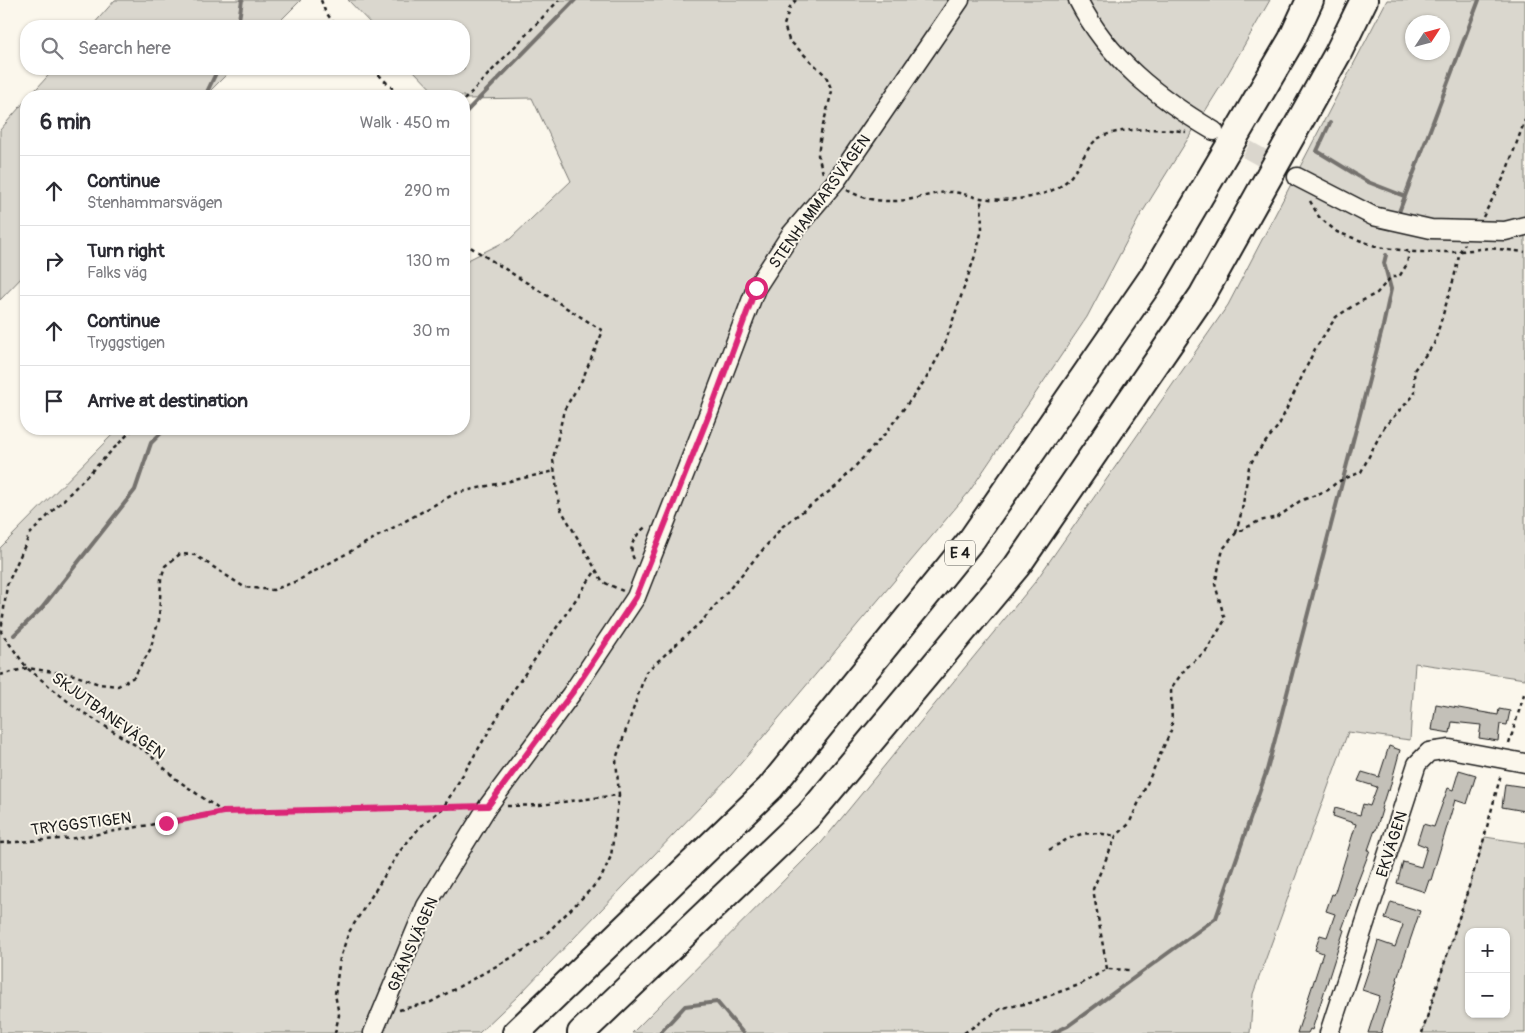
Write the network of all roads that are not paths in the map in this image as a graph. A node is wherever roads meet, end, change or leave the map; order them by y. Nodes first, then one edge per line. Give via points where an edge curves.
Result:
1 (960, 0) edge
2 (1078, 0) edge
3 (1310, 0) edge
4 (1364, 0) edge
5 (1214, 130) tunnel mouth
6 (1297, 177) tunnel mouth
7 (1525, 226) edge
8 (1525, 763) edge
9 (488, 806) joint
10 (373, 1033) edge
11 (516, 1033) edge
12 (581, 1033) edge
13 (1329, 1033) edge

1 - 9 street, STENHAMMARSVÄGEN via 836,181 791,234 756,288 636,597 572,693
2 - 5 street via 1108,46 1147,86
3 - 11 highway, E 4 via 1292,39 1152,278 972,538 770,788
4 - 12 highway via 1338,53 1202,296 1018,566 809,815
6 - 7 street via 1373,216 1431,229 1505,230
8 - 13 street, EKVÄGEN via 1450,749 1428,752 1418,764
9 - 10 street, GRÄNSVÄGEN via 426,906

